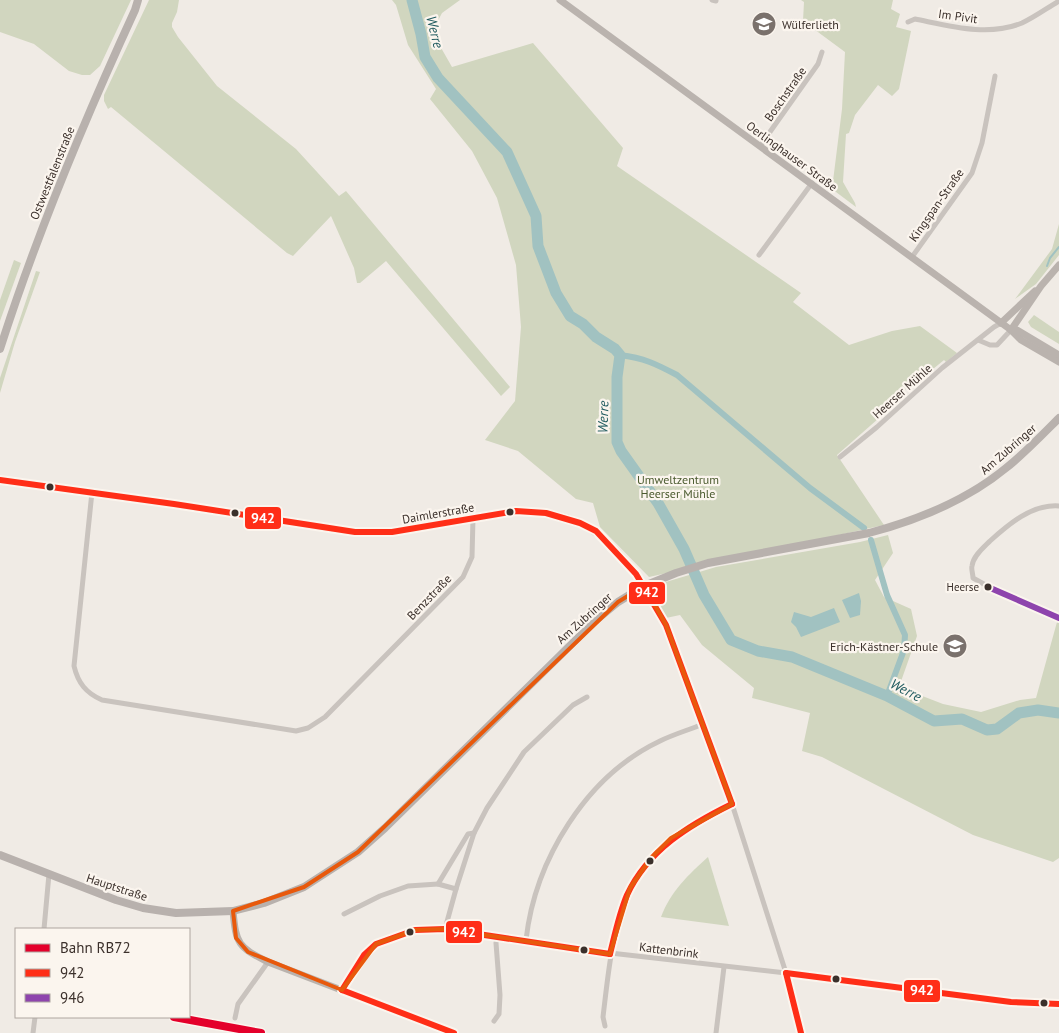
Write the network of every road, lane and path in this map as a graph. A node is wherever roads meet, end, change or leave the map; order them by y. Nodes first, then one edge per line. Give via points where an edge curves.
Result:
1 (138, 0) edge
2 (142, 0) edge
3 (560, 0) edge
4 (1059, 1) edge
5 (135, 10) junction
6 (908, 22) dead end
7 (822, 52) dead end
8 (995, 76) dead end
9 (760, 146) junction
10 (812, 183) junction
11 (759, 255) dead end
12 (912, 257) junction
13 (1059, 265) edge
14 (1041, 286) junction
15 (1001, 322) junction
16 (1011, 330) junction
17 (978, 340) junction
18 (0, 349) edge
19 (1059, 355) edge
20 (1059, 362) edge
21 (1059, 418) edge
22 (840, 457) dead end
23 (0, 480) edge
24 (92, 492) junction
25 (1059, 506) edge
26 (473, 518) junction
27 (644, 586) junction
28 (1059, 618) edge
29 (587, 698) dead end
30 (704, 724) junction
31 (732, 804) junction
32 (474, 833) junction
33 (0, 855) edge
34 (49, 874) junction
35 (438, 884) junction
36 (456, 889) junction
37 (233, 911) junction
38 (344, 914) dead end
39 (44, 928) edge
40 (445, 929) junction
41 (497, 937) junction
42 (526, 940) junction
43 (610, 954) junction
44 (268, 962) junction
45 (724, 967) junction
46 (786, 973) junction
47 (342, 990) junction
48 (1059, 1004) edge
49 (35, 1018) edge
50 (235, 1018) dead end
51 (494, 1021) dead end
52 (605, 1026) dead end
53 (34, 1033) edge
54 (454, 1033) edge
55 (716, 1033) edge
56 (801, 1033) edge

1 - 5 main road, Ostwestfalenstraße
2 - 5 main road, Ostwestfalenstraße
3 - 9 street, Oerlinghauser Straße
4 - 6 street, Im Pivit via 1022,23 988,30 915,19
5 - 18 main road, Ostwestfalenstraße via 74,146
7 - 9 street, Boschstraße via 818,64
8 - 12 street, Kingspan-Straße via 982,144 972,173
9 - 10 street, Oerlinghauser Straße
10 - 11 street
10 - 12 street, Oerlinghauser Straße
12 - 15 street, Oerlinghauser Straße
13 - 14 street
14 - 15 street
14 - 16 street
15 - 16 street, Oerlinghauser Straße
15 - 17 street, Heerser Mühle
16 - 17 street via 997,345
16 - 19 street, Oerlinghauser Straße via 1017,330
16 - 20 street, Oerlinghauser Straße via 1021,340
17 - 22 street, Heerser Mühle
21 - 27 main road, Am Zubringer via 985,484 926,514 869,533 708,564
23 - 24 street, Daimlerstraße
24 - 26 street, Daimlerstraße via 355,532 392,532
24 - 26 street, Benzstraße via 74,666 82,686 95,697 112,702 296,731 308,728 325,717 463,577 472,557
25 - 28 street via 1037,509 1016,520 980,551 972,566 973,578 988,587
26 - 27 street, Daimlerstraße via 535,511 580,523 603,538
27 - 30 street via 666,625
27 - 37 main road, Am Zubringer via 595,621 358,852 304,887
29 - 32 street via 573,705 524,752
30 - 31 street
30 - 42 street via 660,741 627,762 584,803 565,828 544,868
31 - 43 street via 671,838 651,858 630,888
31 - 46 street
32 - 35 street via 468,834
32 - 36 street
33 - 34 main road, Hauptstraße
34 - 37 main road, Hauptstraße via 143,908 176,913
34 - 39 street
35 - 36 street
35 - 38 street via 408,886
36 - 40 street
37 - 44 street via 236,938 248,952
40 - 41 street, Kattenbrink
40 - 47 street, Kattenbrink via 406,932 376,944 364,955
41 - 42 street, Kattenbrink
41 - 51 street via 500,995 499,1014
42 - 43 street, Kattenbrink
43 - 45 street, Kattenbrink
43 - 52 street via 603,1017
44 - 47 street
44 - 50 street via 238,1004
45 - 46 street, Kattenbrink
45 - 55 street
46 - 48 street, Kattenbrink via 1011,1002
46 - 56 street
47 - 54 street
49 - 53 street

